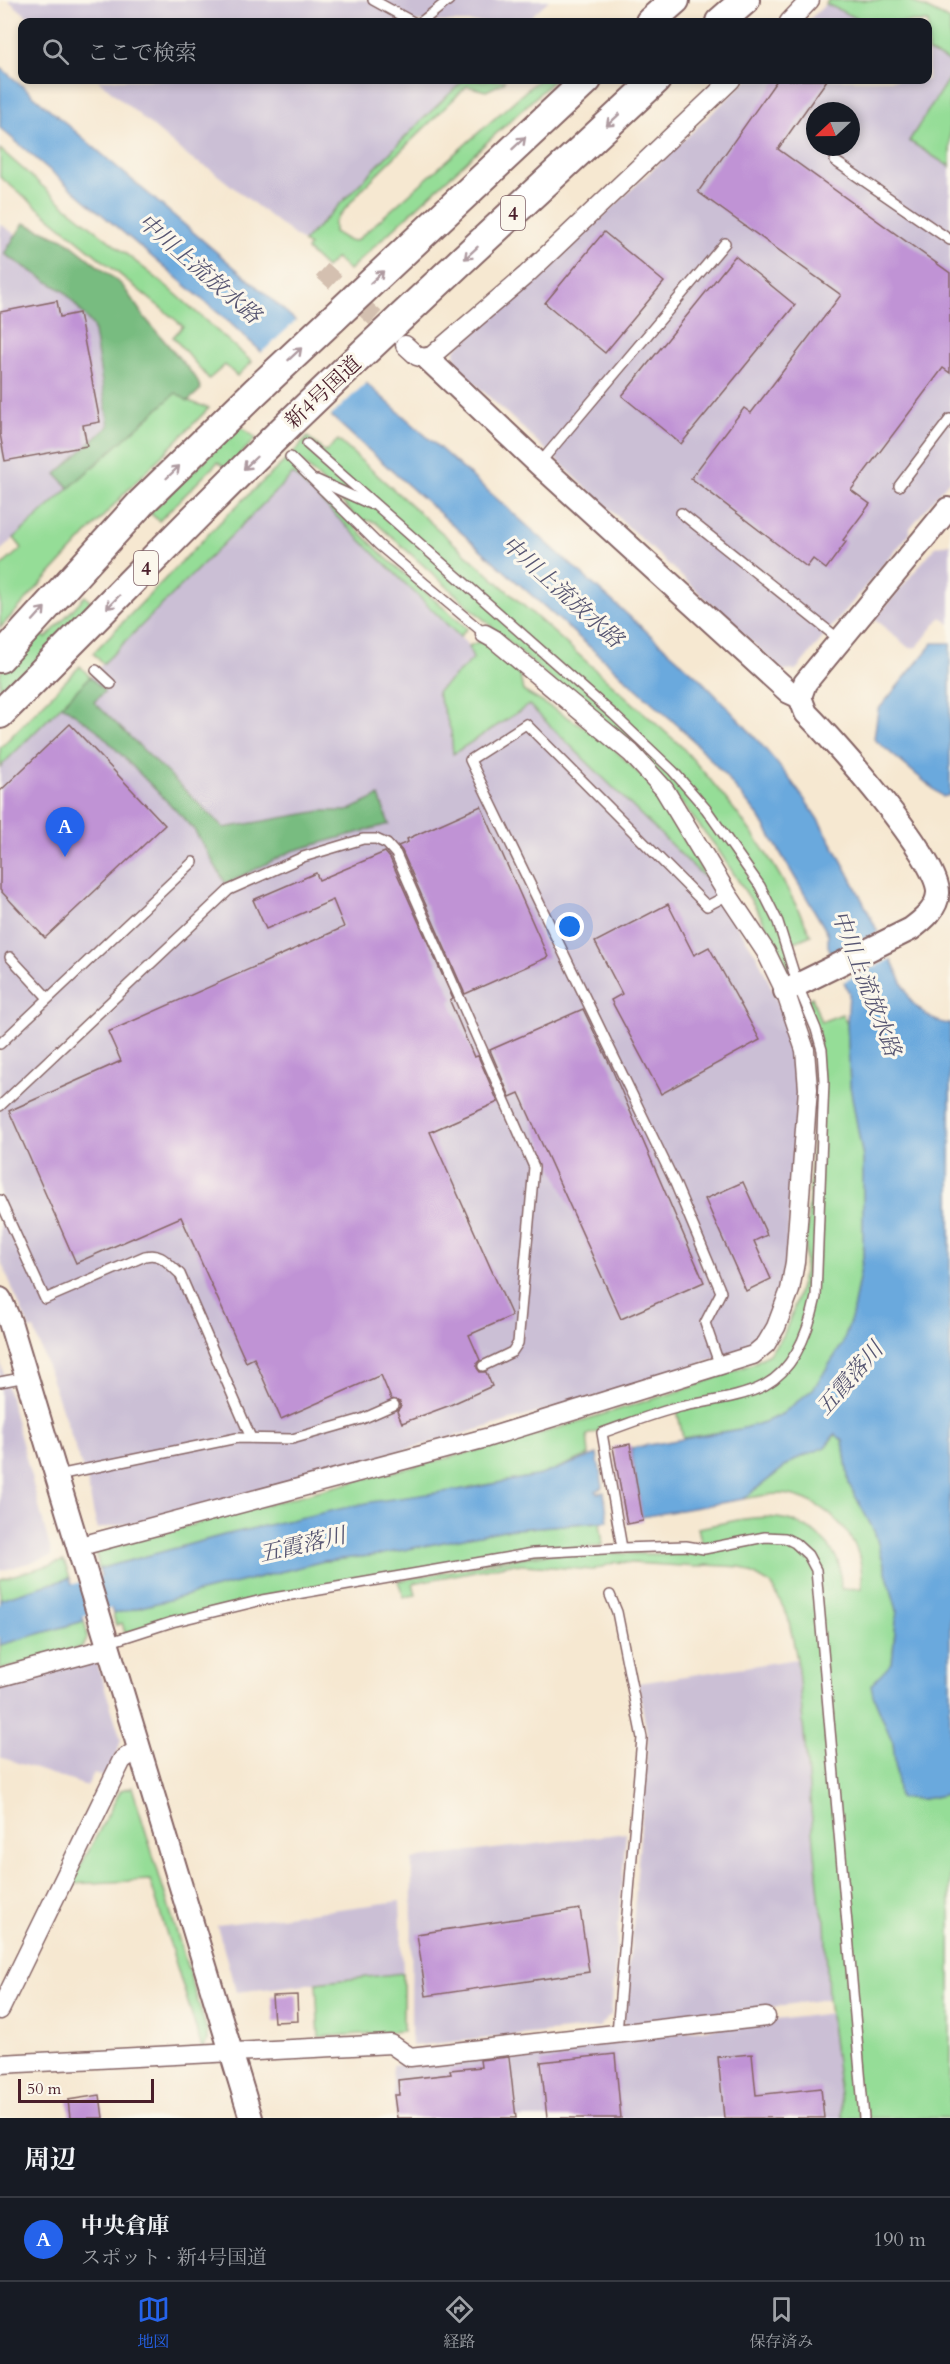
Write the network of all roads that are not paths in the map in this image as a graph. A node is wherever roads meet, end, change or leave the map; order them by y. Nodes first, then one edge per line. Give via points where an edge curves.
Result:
1 (373, 0) edge
2 (449, 0) edge
3 (675, 0) edge
4 (745, 0) edge
5 (810, 0) edge
6 (406, 18) edge
7 (426, 18) edge
8 (655, 18) edge
9 (725, 18) edge
10 (793, 18) edge
11 (583, 84) edge
12 (652, 84) edge
13 (727, 84) edge
14 (835, 161) dead end
15 (950, 240) edge
16 (726, 243) dead end
17 (405, 345) tunnel mouth
18 (428, 359) junction
19 (950, 419) edge
20 (300, 433) junction
21 (290, 457) dead end
22 (539, 464) junction
23 (311, 477) junction
24 (899, 486) dead end
25 (380, 509) junction
26 (949, 509) edge
27 (681, 513) dead end
28 (485, 634) joint
29 (840, 640) junction
30 (0, 658) edge
31 (96, 670) dead end
32 (111, 684) dead end
33 (800, 697) junction
34 (0, 714) edge
35 (194, 862) dead end
36 (728, 895) junction
37 (10, 957) dead end
38 (796, 986) junction
39 (48, 998) junction
40 (0, 1044) edge
41 (0, 1106) edge
42 (0, 1200) edge
43 (0, 1299) edge
44 (483, 1366) dead end
45 (720, 1366) junction
46 (26, 1377) junction
47 (0, 1382) edge
48 (394, 1405) dead end
49 (251, 1438) junction
50 (56, 1476) junction
51 (622, 1548) junction
52 (80, 1556) junction
53 (610, 1595) dead end
54 (106, 1640) junction
55 (0, 1677) edge
56 (138, 1749) junction
57 (0, 2010) edge
58 (766, 2017) dead end
59 (617, 2033) junction
60 (232, 2051) junction
61 (0, 2064) edge
62 (251, 2118) edge
63 (864, 2118) edge

1 - 6 lane
2 - 7 lane
3 - 8 highway
4 - 9 highway
5 - 10 street
30 -> 11 highway, 4 via 142,502
12 -> 20 highway, 新4号国道 / 4 via 371,347
13 - 18 street via 526,275
14 - 15 lane
16 - 22 lane
17 - 18 street via 417,356
18 - 22 street
19 - 24 lane
20 - 25 lane
20 -> 34 highway, 新4号国道 / 4 via 175,536
21 - 23 lane
22 - 33 street via 789,692
23 - 25 lane
23 - 28 lane via 378,545
25 - 38 lane via 614,716 706,808 760,886 778,922
26 - 29 street
27 - 29 lane
28 - 36 street via 616,741 664,789
29 - 33 street via 805,683
31 - 32 lane
33 - 38 street via 806,712 879,795 931,868 938,893 928,915 911,929
35 - 39 lane
36 - 38 street via 766,952
36 - 45 lane via 707,906 526,724 470,760 675,1183 721,1292 705,1323
37 - 39 lane
38 - 45 street via 808,1089 790,1290 765,1344 753,1355
38 - 51 lane via 816,1029 824,1080 816,1297 811,1324 796,1354 764,1386 677,1408 602,1433
39 - 40 lane
41 - 44 lane via 229,890 303,857 363,839 387,844 396,854 534,1167 518,1343 512,1352
42 - 49 lane via 45,1299 153,1254 161,1256 180,1274
43 - 46 street
45 - 52 street
46 - 47 lane
46 - 50 street
48 - 49 lane via 362,1419 292,1439
49 - 50 lane
50 - 52 street
51 - 54 lane via 533,1553 262,1600
51 - 63 lane via 704,1549 765,1537 785,1538 808,1555 816,1570
52 - 54 street
53 - 59 lane via 617,1612 642,1738
54 - 55 street
54 - 56 street
56 - 57 street via 122,1760
56 - 60 street
58 - 59 street
59 - 60 street via 410,2057 391,2044
60 - 61 street
60 - 62 street

